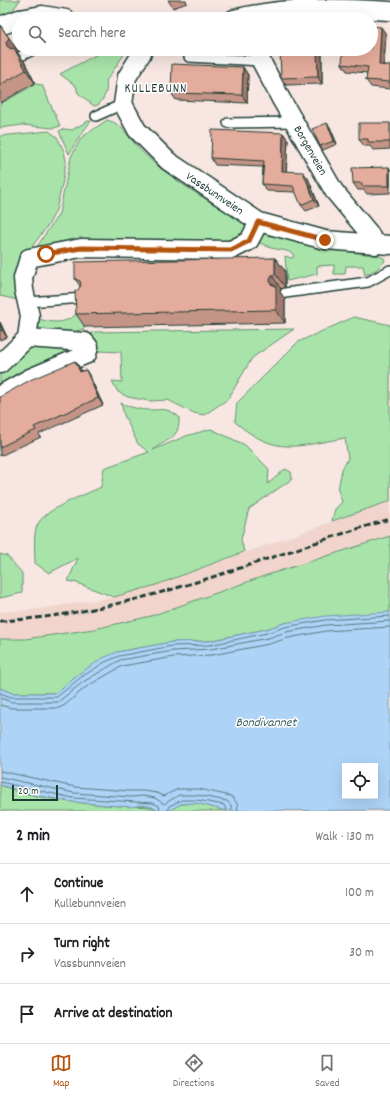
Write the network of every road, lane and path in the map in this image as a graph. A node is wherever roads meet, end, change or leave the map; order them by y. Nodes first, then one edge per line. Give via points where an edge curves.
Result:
1 (390, 11) edge
2 (263, 12) edge
3 (12, 22) edge
4 (0, 26) edge
5 (139, 56) edge
6 (224, 56) edge
7 (260, 56) edge
8 (189, 57) dead end
9 (123, 104) junction
10 (96, 116) dead end
11 (295, 122) junction
12 (228, 123) dead end
13 (258, 222) junction
14 (382, 245) edge
15 (390, 270) edge
16 (284, 293) dead end
17 (84, 298) edge
18 (27, 302) junction
19 (27, 338) junction
20 (1, 364) edge
21 (0, 395) edge

1 - 2 street via 314,9
3 - 4 street
5 - 9 street via 126,77
6 - 8 lane
7 - 11 street, Borgenveien
9 - 10 lane
9 - 13 street, Vassbunnveien via 137,130 168,161
11 - 12 lane
11 - 14 street, Borgenveien via 334,191
13 - 14 street, Vassbunnveien via 325,240
13 - 18 street via 249,241 231,250 81,248 29,258 23,278
15 - 16 lane via 368,282
17 - 18 lane
18 - 19 street via 30,316
19 - 20 street
19 - 21 street via 86,342 89,347 87,354 30,378

